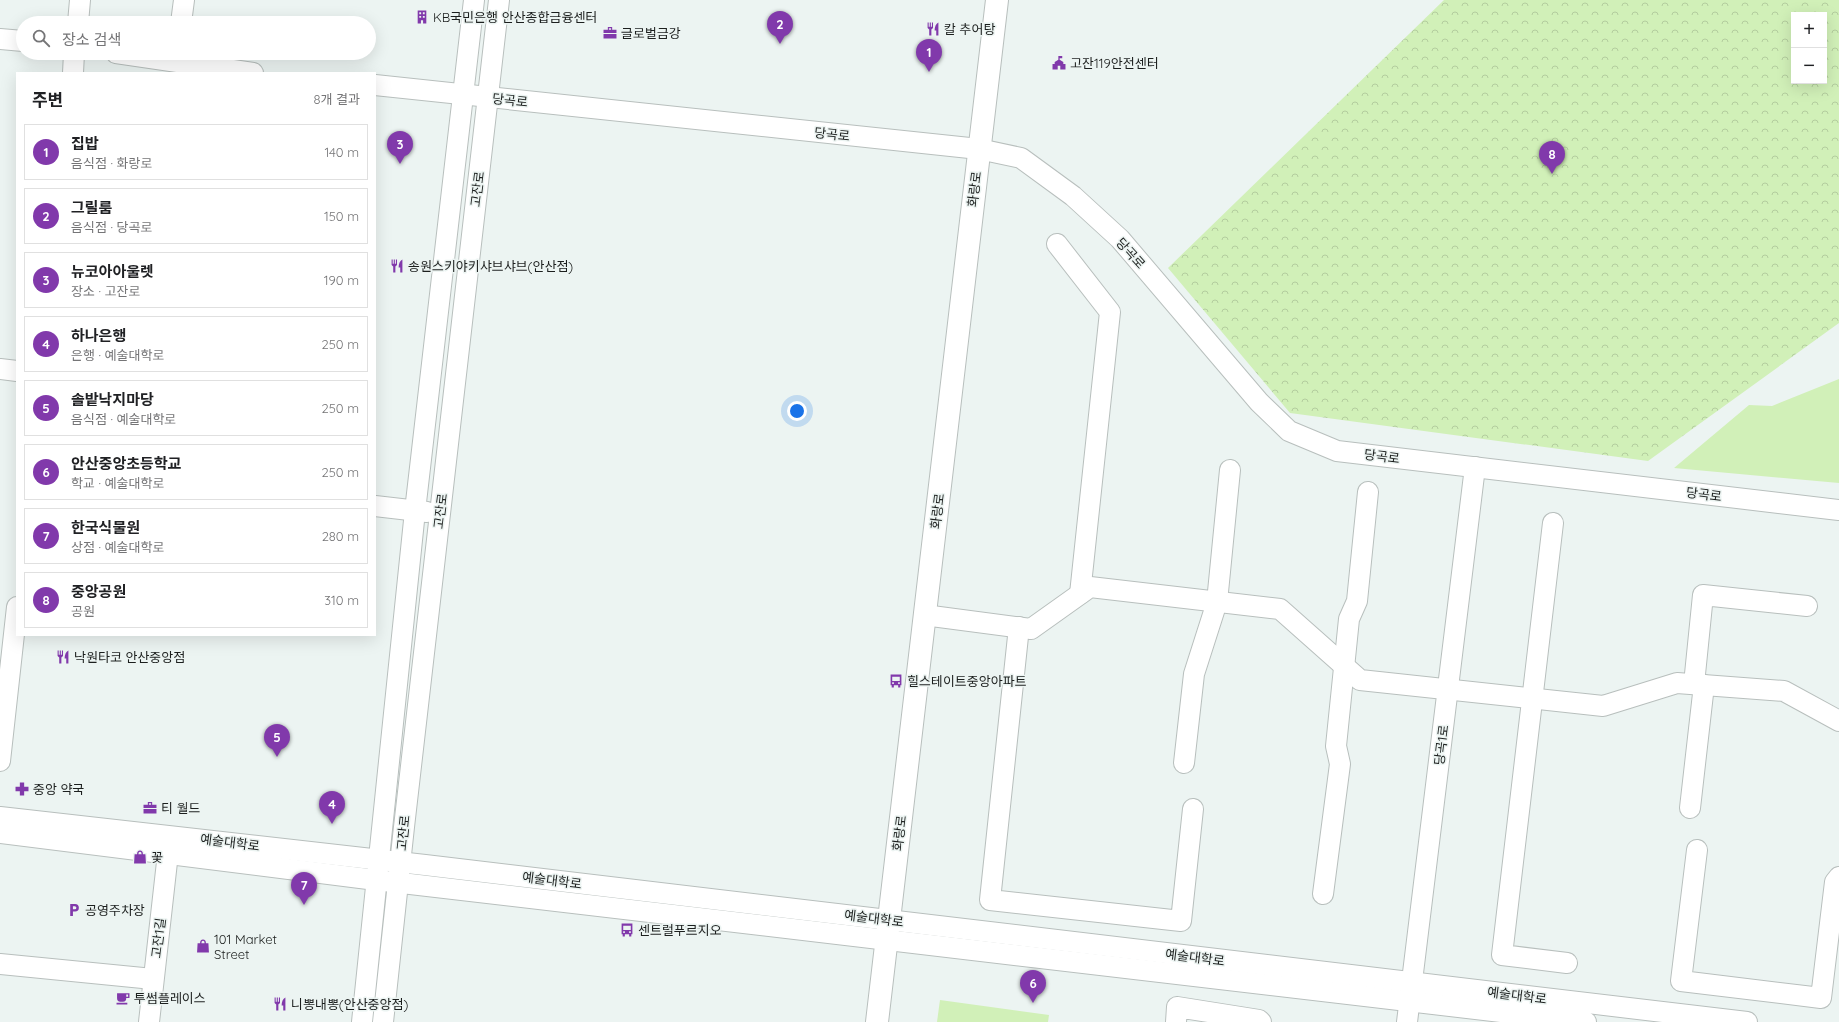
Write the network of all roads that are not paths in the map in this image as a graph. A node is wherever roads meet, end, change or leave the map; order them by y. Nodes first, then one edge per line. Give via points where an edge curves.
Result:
1 (80, 0) edge
2 (184, 0) edge
3 (474, 0) edge
4 (499, 0) edge
5 (997, 0) edge
6 (79, 16) edge
7 (182, 16) edge
8 (0, 39) edge
9 (16, 40) edge
10 (73, 60) edge
11 (187, 60) edge
12 (72, 72) edge
13 (248, 72) edge
14 (376, 85) edge
15 (463, 95) junction
16 (488, 98) junction
17 (979, 149) junction
18 (1057, 244) dead end
19 (0, 369) edge
20 (16, 370) edge
21 (1475, 467) junction
22 (1230, 470) dead end
23 (1368, 492) dead end
24 (376, 506) edge
25 (1839, 510) edge
26 (415, 511) junction
27 (440, 514) junction
28 (1553, 524) dead end
29 (1080, 594) junction
30 (1217, 602) junction
31 (1806, 606) dead end
32 (16, 612) edge
33 (924, 615) junction
34 (1019, 627) junction
35 (1344, 665) junction
36 (5, 668) edge
37 (1699, 685) junction
38 (1448, 689) junction
39 (1533, 698) junction
40 (1839, 721) edge
41 (0, 761) edge
42 (1184, 763) dead end
43 (1690, 808) dead end
44 (1193, 809) dead end
45 (0, 817) edge
46 (0, 833) edge
47 (1697, 850) dead end
48 (168, 853) junction
49 (378, 860) junction
50 (400, 862) junction
51 (1839, 877) edge
52 (376, 880) junction
53 (398, 882) junction
54 (1323, 894) dead end
55 (887, 930) junction
56 (1567, 963) dead end
57 (0, 964) edge
58 (154, 979) junction
59 (1411, 992) junction
60 (149, 1022) edge
61 (362, 1022) edge
62 (383, 1022) edge
63 (876, 1022) edge
64 (1176, 1022) edge
65 (1261, 1022) edge
66 (1407, 1022) edge
67 (1586, 1022) edge
68 (1747, 1022) edge

1 - 6 street
2 - 7 street
3 - 15 street, 고잔로
4 - 16 street, 고잔로
5 - 17 main road, 화랑로
8 - 9 street
10 - 12 street
11 - 13 street
14 - 15 street, 당곡로
15 - 16 street, 당곡로
15 - 26 street, 고잔로
16 - 17 street, 당곡로
16 - 27 street, 고잔로
17 - 21 street, 당곡로 via 1021,158 1073,196 1120,240 1259,402 1290,431 1337,451
17 - 33 main road, 화랑로
18 - 29 street via 1110,312
19 - 20 street
21 - 25 street, 당곡로
21 - 38 street, 당곡1로
22 - 30 street
23 - 35 street via 1357,601 1349,619
24 - 26 street
26 - 27 street
26 - 49 street, 고잔로
27 - 50 street, 고잔로
28 - 39 street
29 - 30 street via 1090,587
29 - 34 street via 1031,629
30 - 35 street via 1280,609
30 - 42 street via 1194,674
31 - 37 street via 1703,595
32 - 36 street
33 - 34 street
33 - 55 main road, 화랑로
34 - 44 street via 990,900 1181,921
35 - 38 street via 1360,680
35 - 54 street via 1336,746 1340,764
36 - 41 street
37 - 39 street via 1677,683 1603,706
37 - 40 street via 1784,691
37 - 43 street
38 - 39 street
38 - 59 street, 당곡1로
39 - 56 street via 1502,955
45 - 49 street, 예술대학로
46 - 48 street, 예술대학로
47 - 51 street via 1681,981 1821,998 1835,882
48 - 52 street, 예술대학로
48 - 58 street, 고잔1길
49 - 50 street, 예술대학로
49 - 52 street, 고잔로
50 - 53 street, 고잔로
50 - 55 street, 예술대학로
52 - 53 street, 예술대학로
52 - 61 street, 고잔로
53 - 55 street, 예술대학로
53 - 62 street, 고잔로
55 - 59 street, 예술대학로
55 - 63 main road, 화랑로
57 - 58 street
58 - 60 street, 고잔1길
59 - 66 street, 당곡1로
59 - 67 street, 예술대학로
59 - 68 street, 예술대학로
64 - 65 street via 1178,1007

